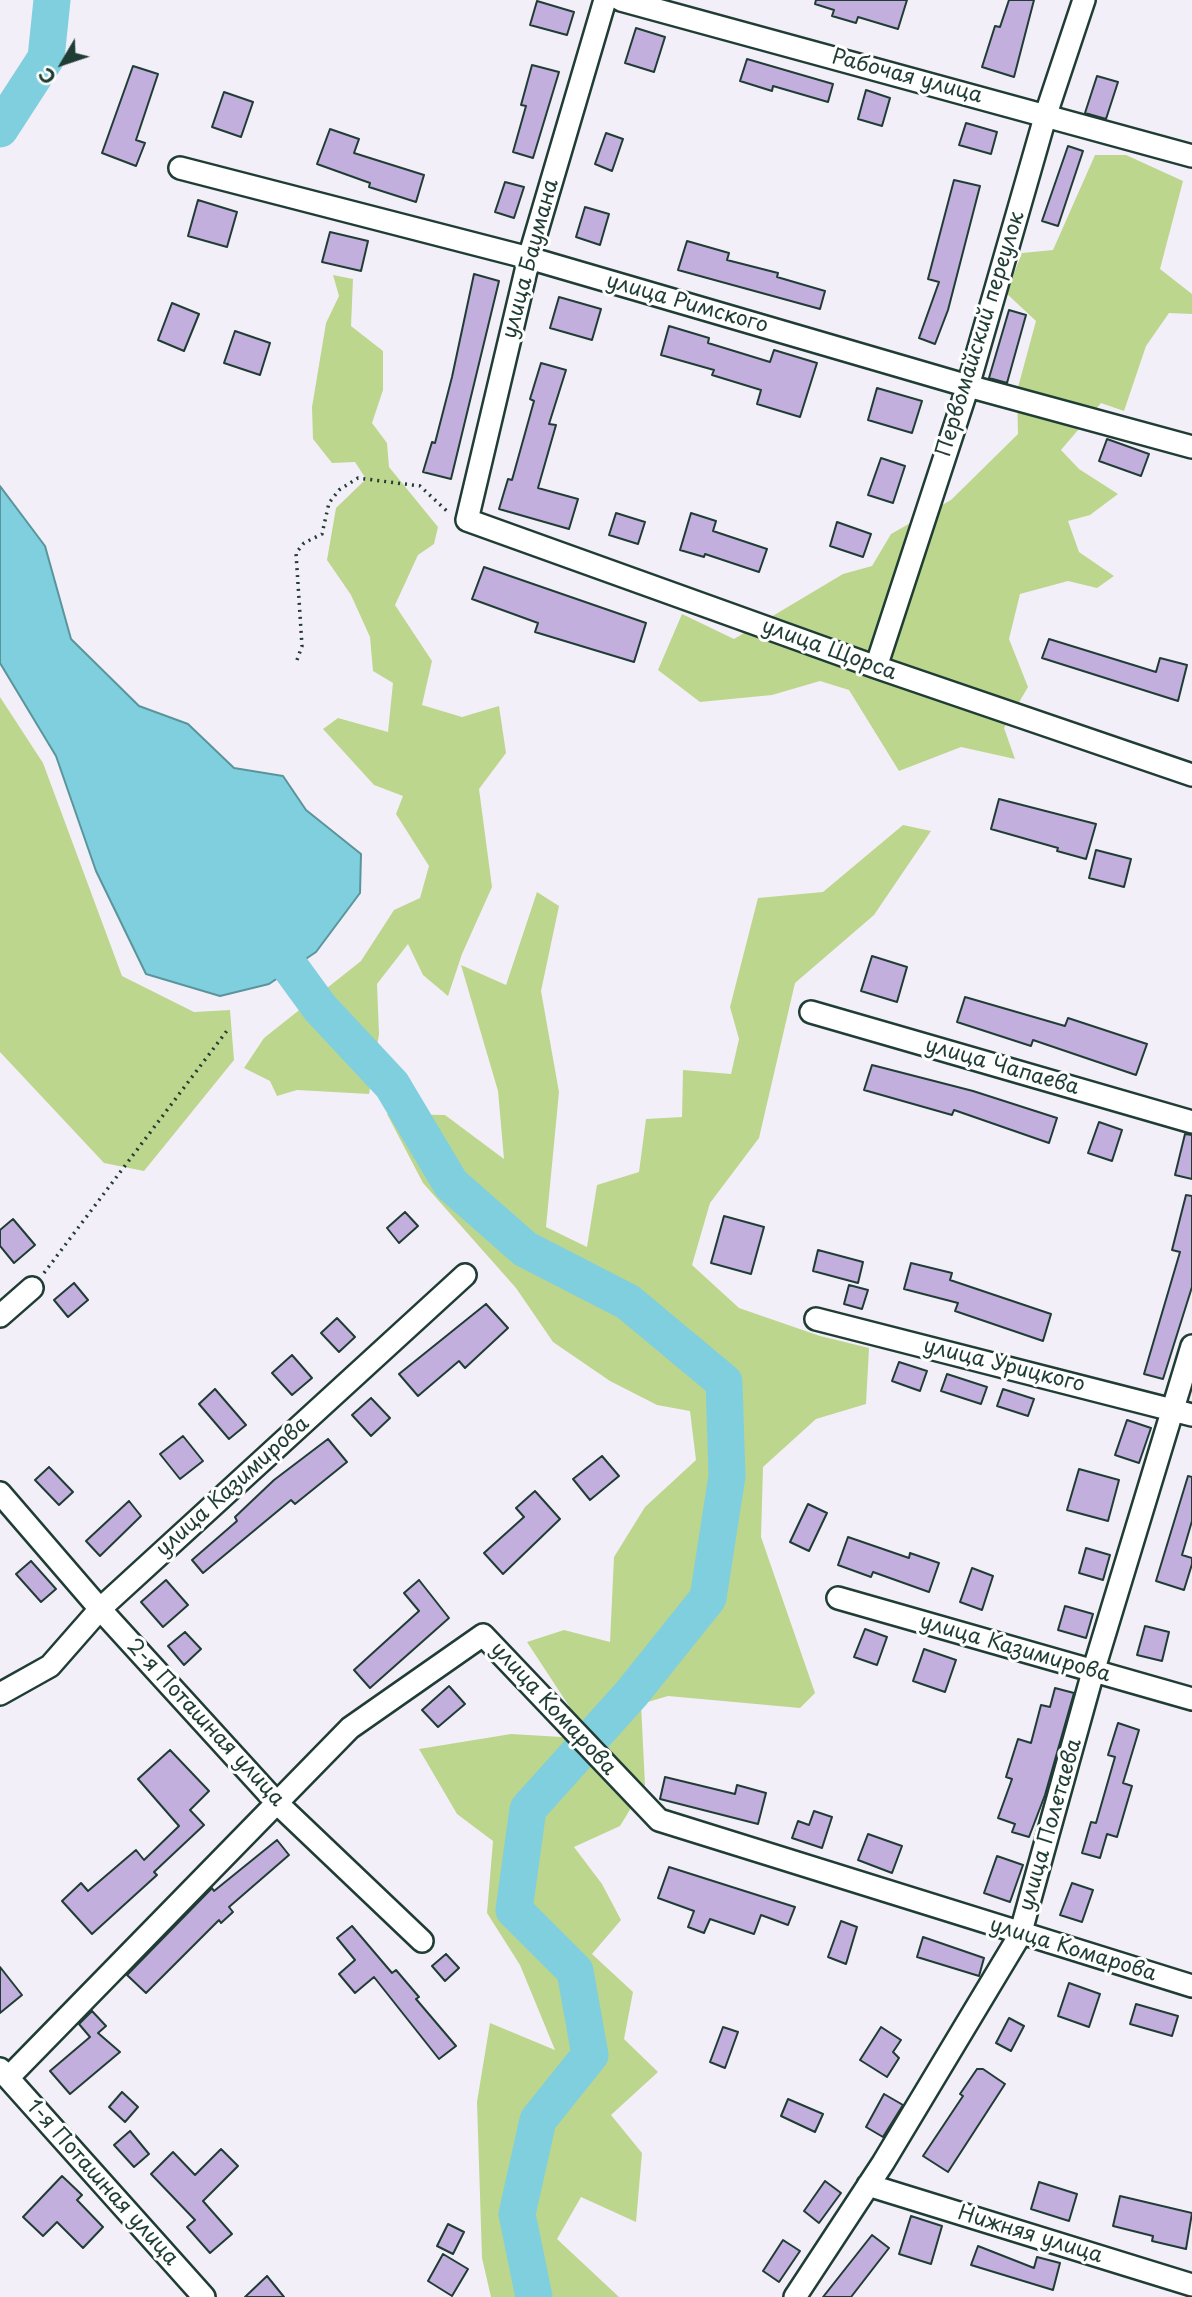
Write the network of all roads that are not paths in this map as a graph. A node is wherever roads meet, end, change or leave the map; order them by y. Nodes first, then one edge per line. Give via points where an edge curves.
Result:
1 (606, 0) edge
2 (621, 0) edge
3 (1084, 0) edge
4 (1046, 114) junction
5 (1192, 156) edge
6 (180, 168) dead end
7 (529, 257) junction
8 (968, 386) junction
9 (1192, 447) edge
10 (467, 520) joint
11 (876, 667) junction
12 (1192, 775) edge
13 (811, 1012) dead end
14 (1192, 1122) edge
15 (464, 1275) dead end
16 (32, 1288) road end
17 (0, 1316) edge
18 (816, 1319) dead end
19 (1192, 1346) edge
20 (1184, 1412) edge
21 (0, 1493) edge
22 (838, 1598) dead end
23 (100, 1609) junction
24 (1093, 1672) junction
25 (0, 1694) edge
26 (1192, 1699) edge
27 (277, 1803) junction
28 (1020, 1935) junction
29 (422, 1941) dead end
30 (1192, 1986) edge
31 (4, 2073) edge
32 (868, 2185) junction
33 (1192, 2285) edge
34 (204, 2297) edge
35 (795, 2297) edge

1 - 7 street, улица Баумана
2 - 4 street, Рабочая улица
3 - 4 street, Первомайский переулок
4 - 5 street, Рабочая улица
4 - 8 street, Первомайский переулок
6 - 7 street, улица Римского
7 - 8 street, улица Римского
7 - 10 street, улица Баумана
8 - 9 street, улица Римского
8 - 11 street, Первомайский переулок
10 - 11 street, улица Щорса
11 - 12 street, улица Щорса
13 - 14 street, улица Чапаева
15 - 23 street, улица Казимирова
16 - 17 street
18 - 20 street, улица Урицкого
19 - 20 street, улица Полетаева
20 - 24 street, улица Полетаева
21 - 23 street, 2-я Поташная улица
22 - 24 street, улица Казимирова
23 - 25 street, улица Казимирова via 50,1666
23 - 27 street, 2-я Поташная улица
24 - 26 street, улица Казимирова
24 - 28 street, улица Полетаева
27 - 28 street, улица Комарова via 350,1728 483,1634 659,1820
27 - 29 street, 2-я Поташная улица
27 - 31 street, улица Комарова
28 - 30 street, улица Комарова
28 - 32 street, улица Полетаева
31 - 34 street, 1-я Поташная улица
32 - 33 street, Нижняя улица
32 - 35 street, улица Полетаева

